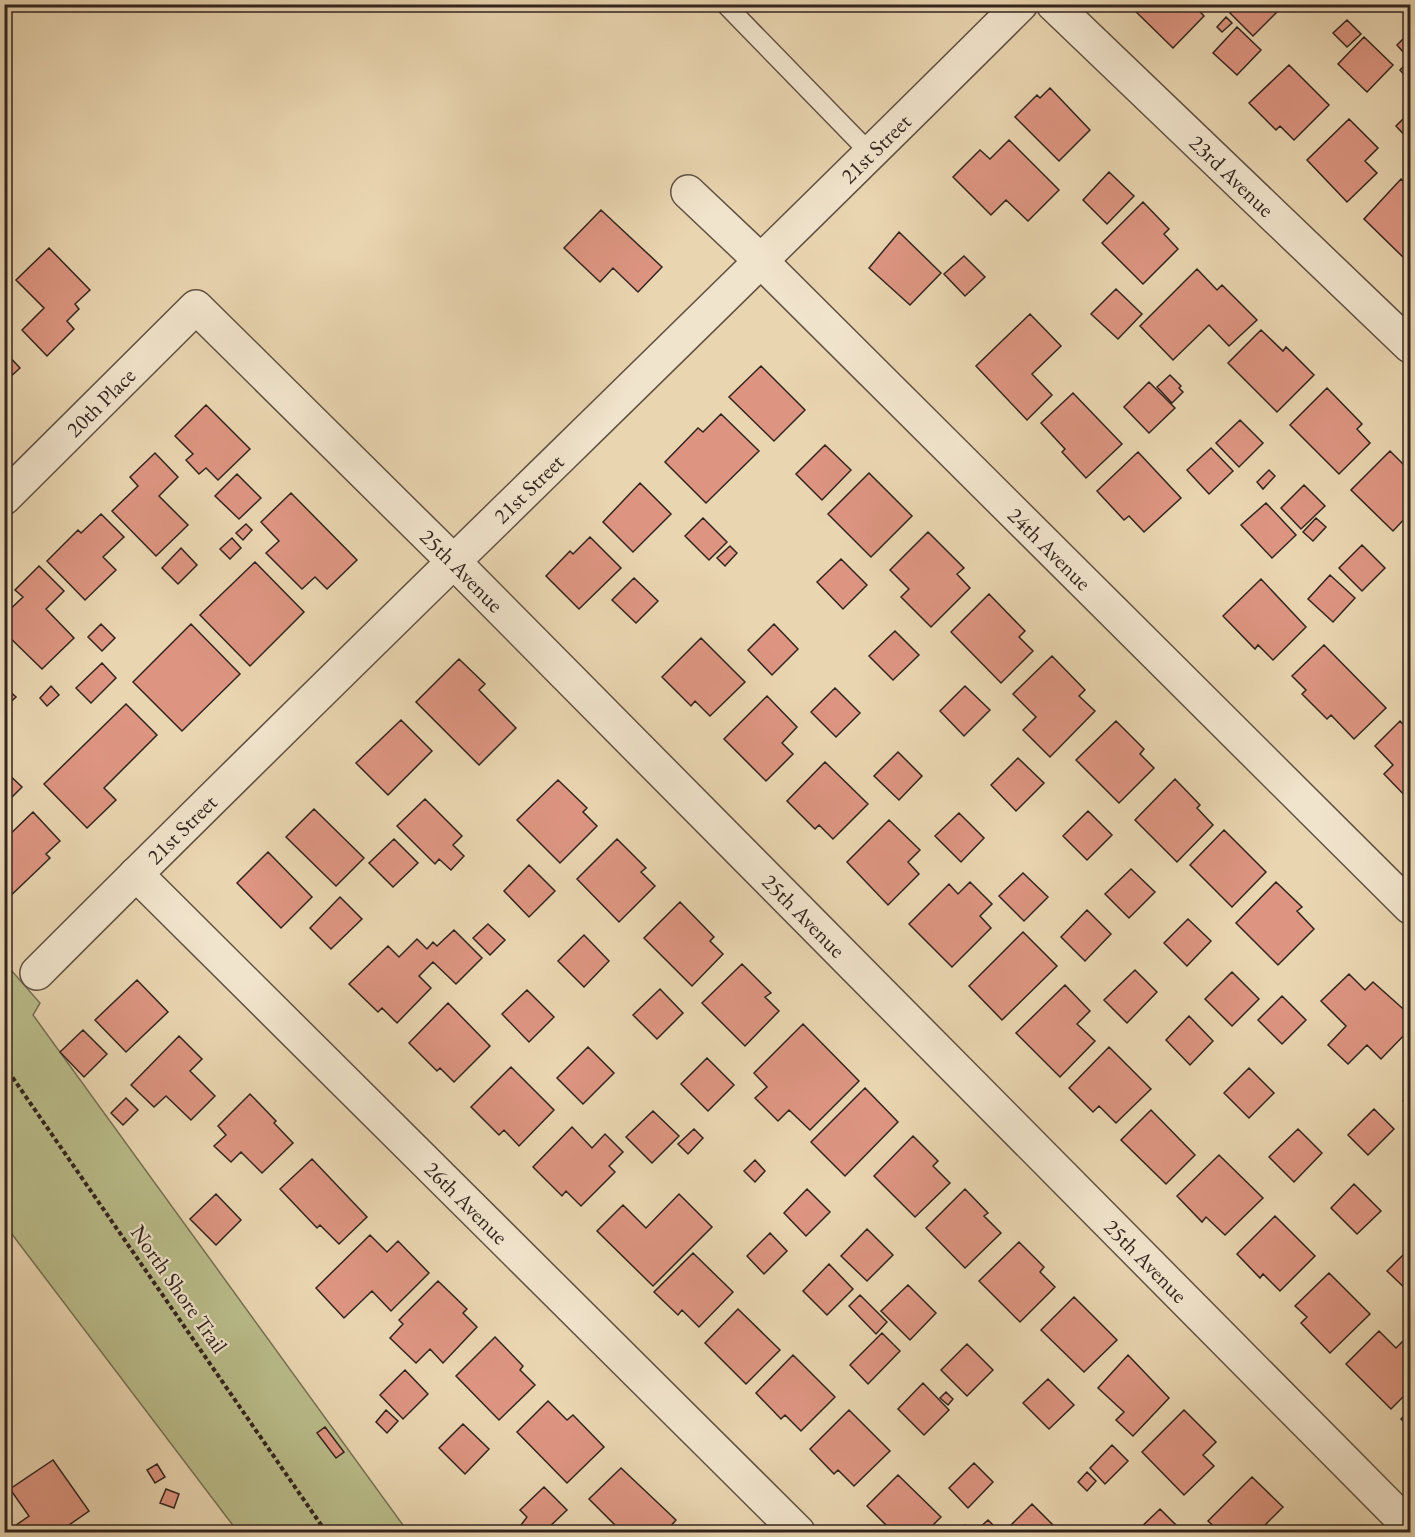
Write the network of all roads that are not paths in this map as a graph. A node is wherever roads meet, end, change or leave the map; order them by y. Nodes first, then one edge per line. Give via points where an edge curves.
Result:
1 (725, 4) edge
2 (1021, 4) edge
3 (1053, 4) edge
4 (871, 154) junction
5 (688, 192) dead end
6 (762, 262) junction
7 (196, 307) joint
8 (1410, 346) edge
9 (4, 498) edge
10 (453, 561) junction
11 (136, 874) junction
12 (1410, 907) edge
13 (37, 973) dead end
14 (1410, 1527) edge
15 (798, 1533) edge

1 - 4 lane
2 - 4 street, 21st Street
3 - 8 street, 23rd Avenue
4 - 6 street, 21st Street
5 - 6 street, 24th Avenue
6 - 10 street, 21st Street
6 - 12 street, 24th Avenue
7 - 9 street, 20th Place
7 - 10 street, 25th Avenue
10 - 11 street, 21st Street
10 - 14 street, 25th Avenue
11 - 13 street, 21st Street
11 - 15 street, 26th Avenue

